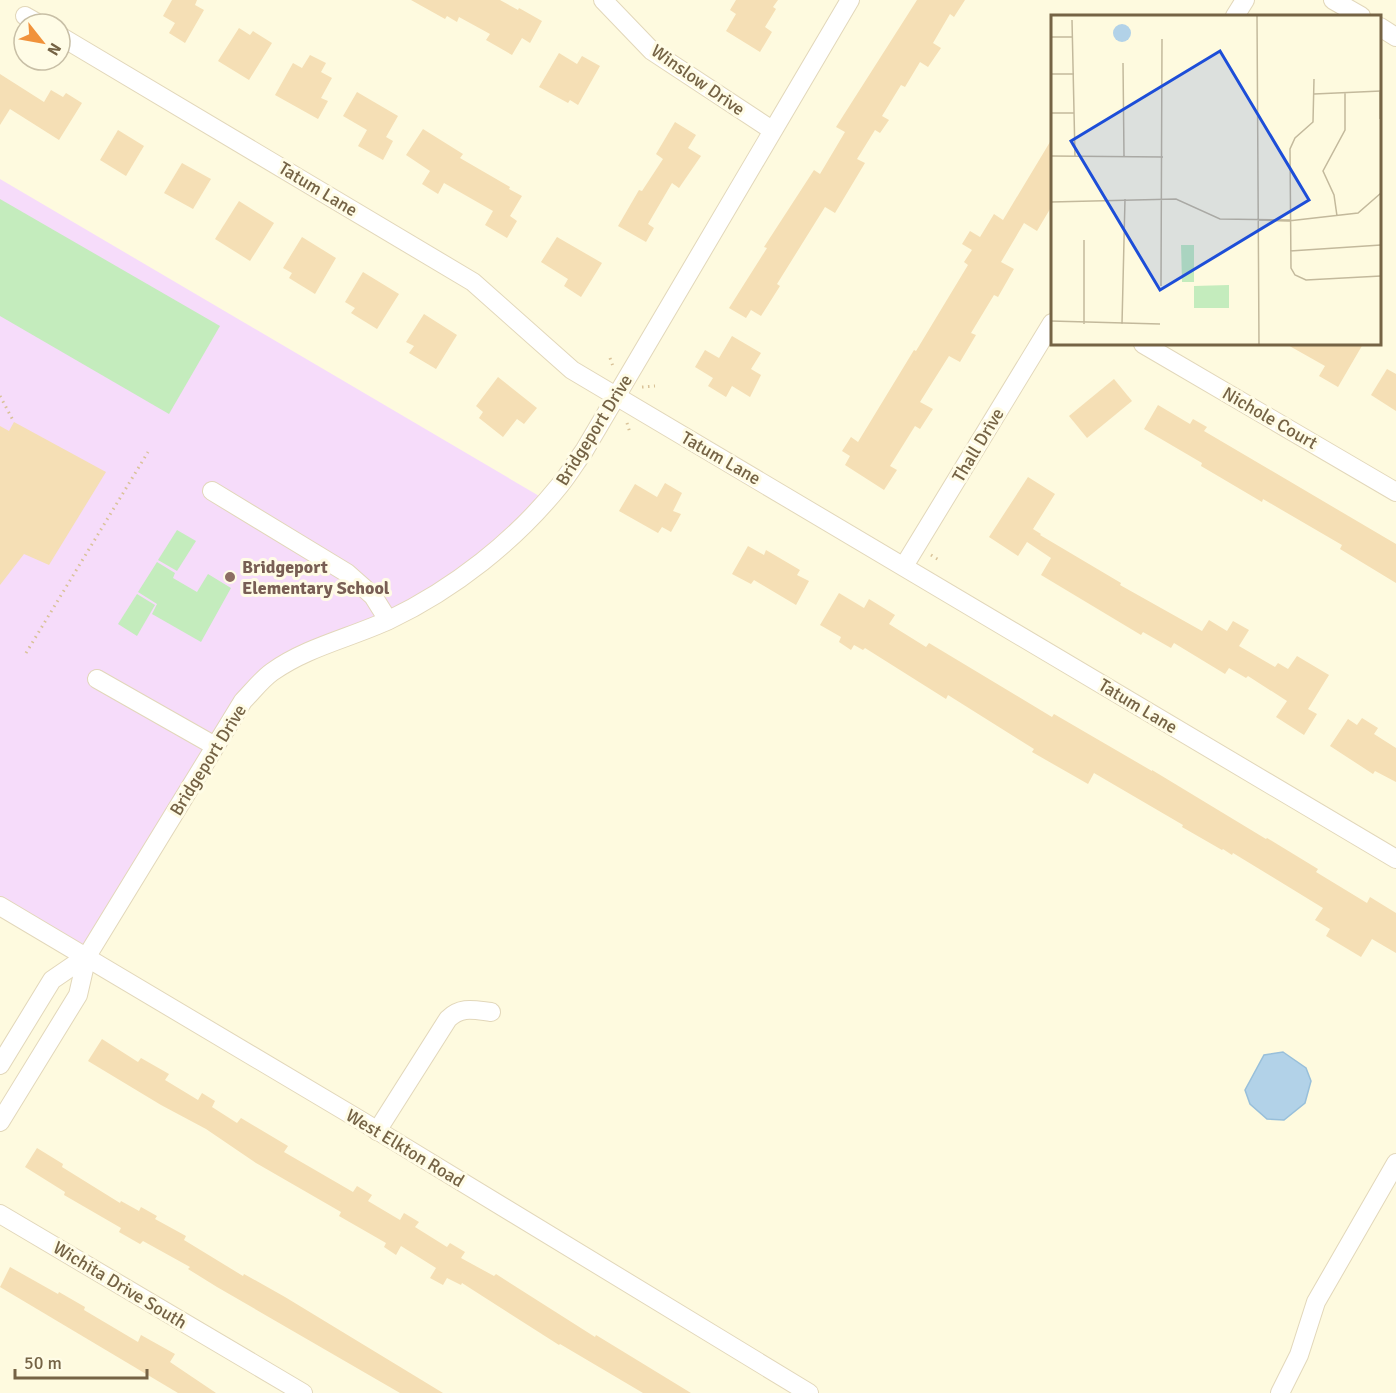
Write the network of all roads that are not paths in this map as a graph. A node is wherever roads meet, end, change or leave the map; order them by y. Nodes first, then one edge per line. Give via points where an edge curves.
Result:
1 (603, 0) edge
2 (850, 0) edge
3 (1245, 0) edge
4 (1333, 0) edge
5 (1236, 15) edge
6 (1359, 15) edge
7 (1381, 28) edge
8 (1396, 37) edge
9 (72, 43) edge
10 (772, 130) junction
11 (1051, 326) edge
12 (1145, 345) edge
13 (616, 396) junction
14 (212, 491) dead end
15 (1396, 492) edge
16 (904, 566) junction
17 (388, 620) junction
18 (97, 678) dead end
19 (215, 746) junction
20 (1396, 859) edge
21 (0, 906) edge
22 (87, 956) junction
23 (491, 1012) dead end
24 (0, 1065) edge
25 (0, 1122) edge
26 (377, 1131) junction
27 (1396, 1163) edge
28 (0, 1214) edge
29 (303, 1393) edge
30 (809, 1393) edge
31 (1280, 1393) edge

1 - 10 street, Winslow Drive via 652,51
2 - 10 street, Bridgeport Drive
3 - 5 street
4 - 6 street
7 - 8 street
9 - 13 street, Tatum Lane via 473,282 572,370
10 - 13 street, Bridgeport Drive
11 - 16 street, Thall Drive
12 - 15 street, Nichole Court
13 - 16 street, Tatum Lane
13 - 17 street, Bridgeport Drive via 560,485 521,527 440,592
14 - 17 street via 347,573 373,596
16 - 20 street, Tatum Lane
17 - 19 street, Bridgeport Drive via 306,652 271,673 243,701
18 - 19 street
19 - 22 street, Bridgeport Drive
21 - 22 street, West Elkton Road
22 - 24 street via 52,980
22 - 25 street via 78,995
22 - 26 street, West Elkton Road
23 - 26 street via 464,1009 448,1019
26 - 30 street, West Elkton Road
27 - 31 street via 1316,1302 1299,1355
28 - 29 street, Wichita Drive South

